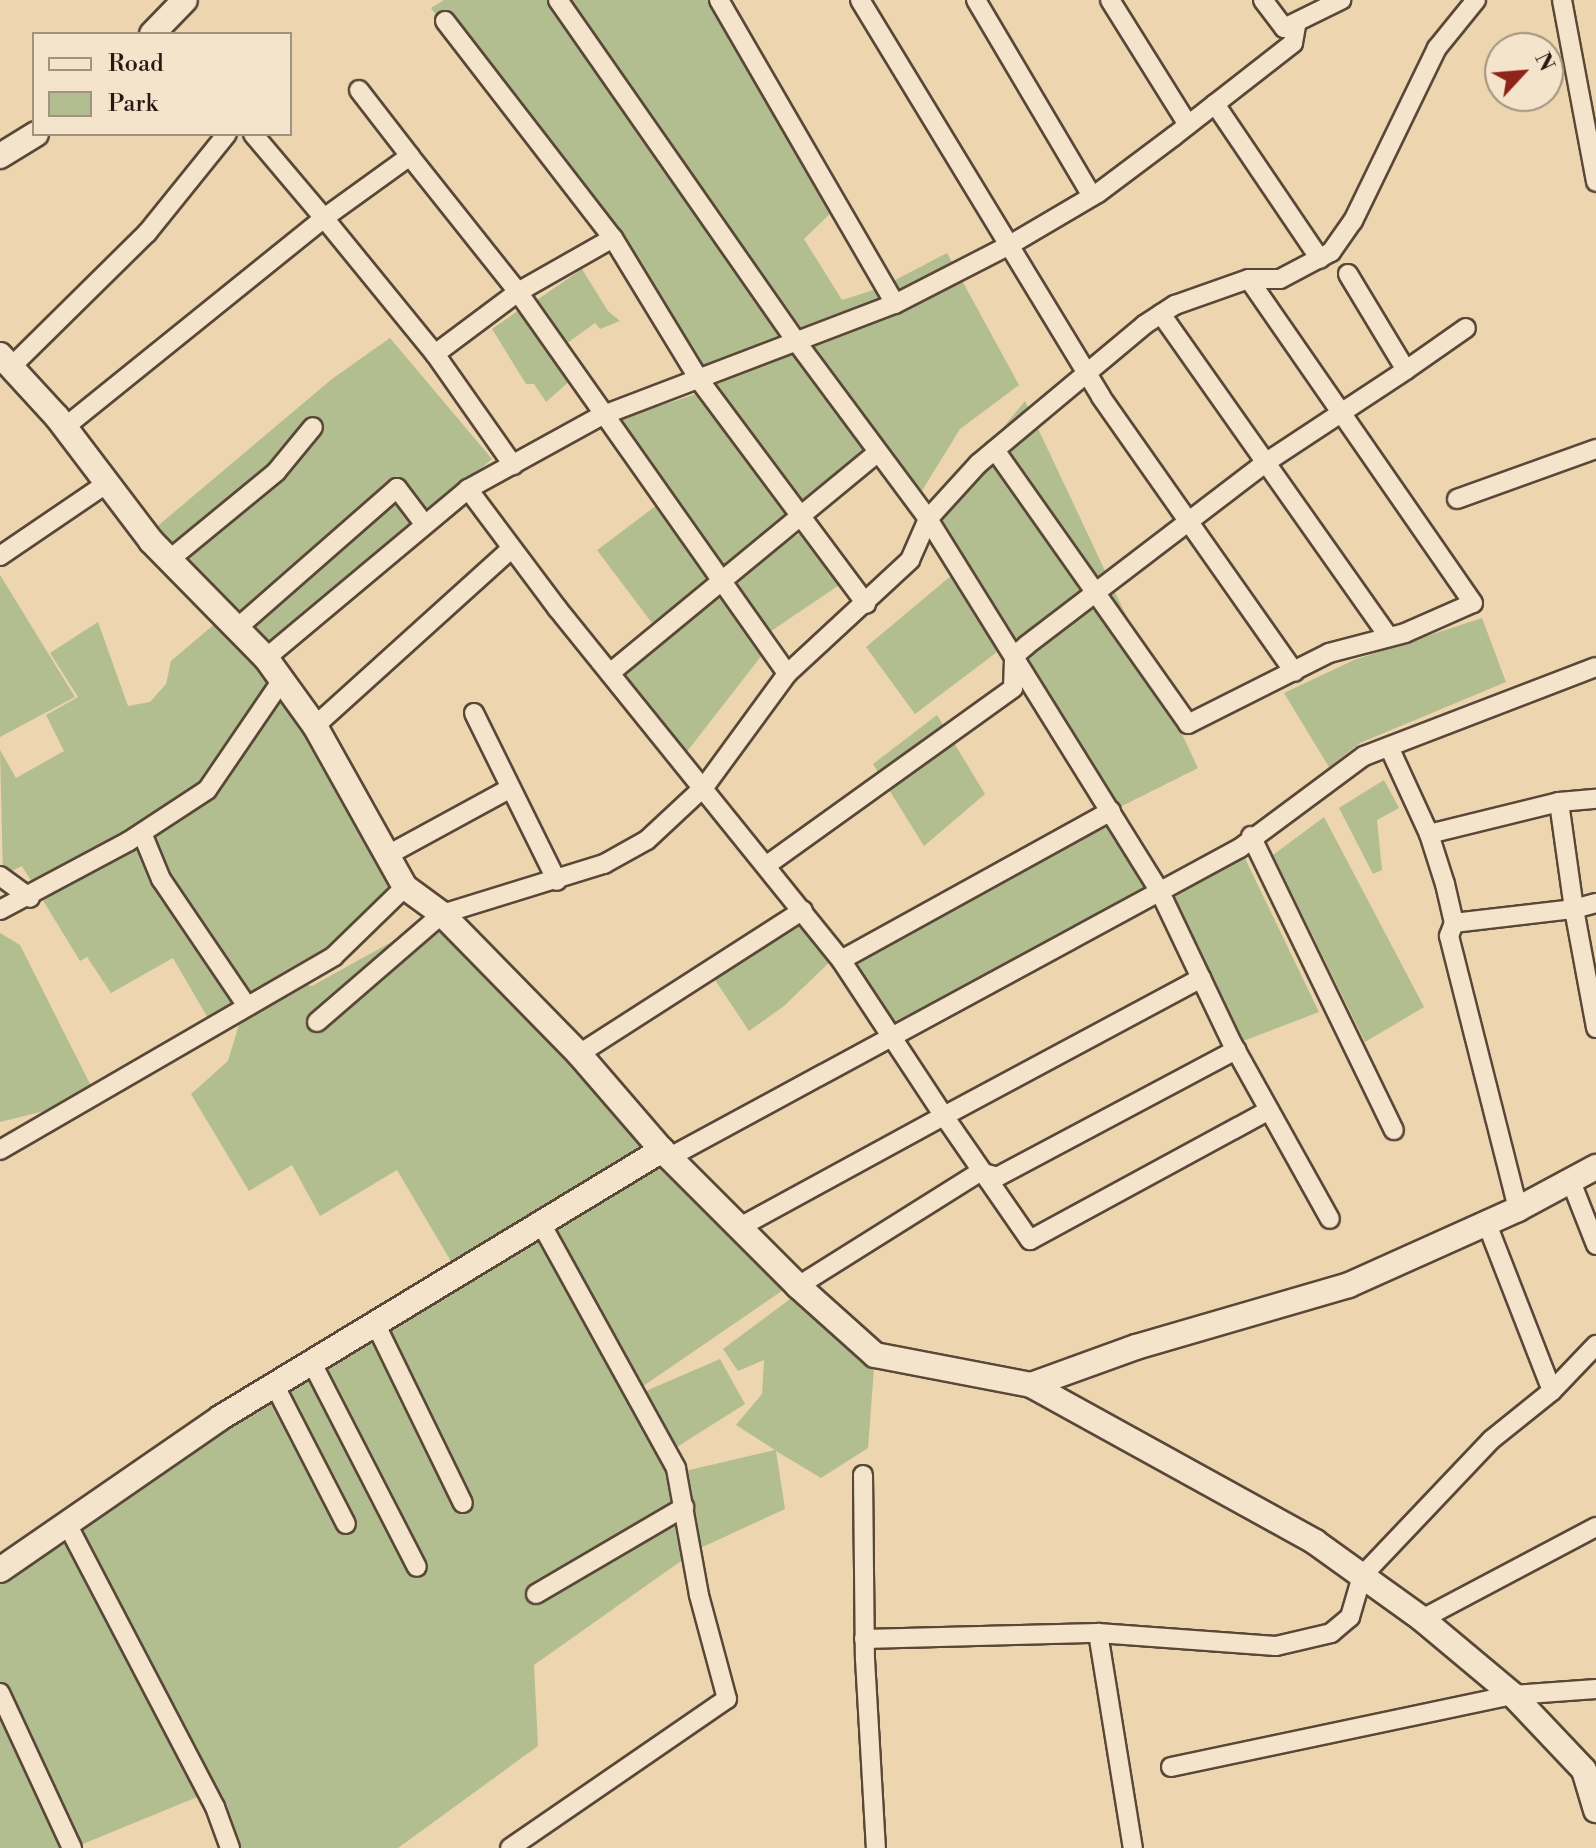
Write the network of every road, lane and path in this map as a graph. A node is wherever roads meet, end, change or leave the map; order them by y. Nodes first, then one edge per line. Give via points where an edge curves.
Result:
1 (185, 0) edge
2 (558, 0) edge
3 (719, 0) edge
4 (860, 0) edge
5 (976, 0) edge
6 (1110, 0) edge
7 (1263, 0) edge
8 (1341, 0) edge
9 (1476, 0) edge
10 (1562, 0) edge
11 (445, 21) dead end
12 (1296, 26) junction
13 (157, 32) edge
14 (359, 90) dead end
15 (1215, 104) junction
16 (1188, 125) junction
17 (33, 136) edge
18 (225, 136) edge
19 (255, 136) edge
20 (0, 156) edge
21 (410, 156) junction
22 (1596, 182) edge
23 (1092, 196) junction
24 (324, 218) junction
25 (613, 238) junction
26 (1008, 246) junction
27 (1320, 259) junction
28 (1348, 274) dead end
29 (1249, 279) junction
30 (518, 292) junction
31 (895, 304) junction
32 (1161, 314) junction
33 (1466, 328) dead end
34 (796, 341) junction
35 (435, 354) junction
36 (6, 361) edge
37 (1406, 370) junction
38 (1087, 373) junction
39 (700, 381) junction
40 (1341, 409) junction
41 (601, 416) junction
42 (65, 427) junction
43 (313, 427) dead end
44 (1596, 449) edge
45 (995, 450) junction
46 (877, 453) junction
47 (1268, 461) junction
48 (513, 465) junction
49 (106, 484) junction
50 (468, 489) junction
51 (1457, 499) dead end
52 (799, 518) junction
53 (928, 519) junction
54 (425, 525) junction
55 (1190, 525) junction
56 (511, 549) junction
57 (0, 556) edge
58 (169, 560) junction
59 (722, 581) junction
60 (1097, 594) junction
61 (866, 604) junction
62 (236, 629) junction
63 (1389, 637) junction
64 (1014, 656) junction
65 (266, 658) junction
66 (1596, 667) edge
67 (1294, 672) junction
68 (610, 673) junction
69 (787, 674) junction
70 (282, 680) junction
71 (474, 713) dead end
72 (315, 726) junction
73 (1389, 747) junction
74 (705, 786) junction
75 (509, 789) junction
76 (1596, 799) edge
77 (1559, 802) junction
78 (1111, 811) junction
79 (142, 833) junction
80 (1429, 834) junction
81 (1251, 836) junction
82 (386, 856) junction
83 (767, 865) junction
84 (0, 876) edge
85 (557, 881) junction
86 (405, 887) junction
87 (1159, 890) junction
88 (30, 898) junction
89 (1596, 903) edge
90 (1574, 909) junction
91 (0, 910) edge
92 (803, 910) junction
93 (442, 914) junction
94 (1454, 923) junction
95 (841, 960) junction
96 (1201, 978) junction
97 (245, 1003) junction
98 (317, 1022) dead end
99 (1596, 1028) edge
100 (894, 1037) junction
101 (1236, 1050) junction
102 (579, 1054) junction
103 (1269, 1110) junction
104 (944, 1116) junction
105 (1394, 1130) dead end
106 (0, 1150) edge
107 (666, 1154) junction
108 (1596, 1167) edge
109 (980, 1172) junction
110 (1570, 1179) junction
111 (1518, 1209) junction
112 (1330, 1219) dead end
113 (1487, 1224) junction
114 (543, 1227) junction
115 (740, 1227) junction
116 (1596, 1245) edge
117 (798, 1286) junction
118 (376, 1325) junction
119 (1596, 1345) edge
120 (312, 1363) junction
121 (1031, 1385) junction
122 (275, 1386) junction
123 (1552, 1391) junction
124 (863, 1475) dead end
125 (463, 1503) dead end
126 (684, 1507) junction
127 (66, 1522) junction
128 (346, 1524) dead end
129 (1596, 1527) edge
130 (417, 1567) dead end
131 (0, 1570) edge
132 (1362, 1576) junction
133 (536, 1594) dead end
134 (1422, 1619) junction
135 (1098, 1633) junction
136 (864, 1639) junction
137 (1596, 1689) edge
138 (0, 1693) edge
139 (1513, 1695) junction
140 (1171, 1767) dead end
141 (1596, 1810) edge
142 (72, 1848) edge
143 (230, 1848) edge
144 (510, 1848) edge
145 (876, 1848) edge
146 (1133, 1848) edge

1 - 13 street
2 - 34 street
3 - 31 street
4 - 26 street
5 - 23 street
6 - 16 street
7 - 12 street via 1284,28
8 - 12 street
9 - 27 street via 1437,48 1353,221
10 - 22 street
11 - 25 street
12 - 15 street via 1293,43
14 - 21 street
15 - 16 street
15 - 27 street
16 - 23 street
17 - 20 street
18 - 36 street via 147,233
19 - 24 street
21 - 24 street
21 - 30 street
23 - 26 street
24 - 35 street
24 - 42 street
25 - 30 street
25 - 39 street
26 - 31 street
26 - 38 street
27 - 29 street via 1280,279
28 - 37 street
29 - 32 street
29 - 40 street
30 - 35 street
30 - 41 street
31 - 34 street
32 - 38 street
32 - 47 street
33 - 37 street
34 - 39 street
34 - 46 street
35 - 48 street
36 - 42 street
37 - 40 street
38 - 45 street
38 - 55 street
39 - 41 street
39 - 52 street
40 - 47 street
40 - 63 street via 1473,603
41 - 48 street
41 - 59 street
42 - 49 street
43 - 58 street via 276,472
44 - 51 street
45 - 53 street
45 - 60 street
46 - 52 street
46 - 53 street
47 - 55 street
47 - 63 street
48 - 50 street
49 - 57 street
49 - 58 street
50 - 54 street
50 - 56 street
52 - 59 street
52 - 61 street
53 - 61 street via 910,560
53 - 64 street
54 - 62 street via 397,488
54 - 65 street
55 - 60 street
55 - 67 street
56 - 68 street
56 - 72 street
58 - 62 street
59 - 68 street
59 - 69 street
60 - 64 street
60 - 67 street via 1188,724
61 - 69 street
62 - 65 street
63 - 67 street via 1329,653
64 - 78 street
64 - 83 street via 1013,688
65 - 70 street
66 - 73 street
68 - 74 street
69 - 74 street
70 - 72 street
70 - 79 street via 207,790
71 - 75 street
72 - 82 street
73 - 80 street
73 - 81 street via 1364,756
74 - 83 street
74 - 85 street via 647,840 604,864
75 - 82 street
75 - 85 street
76 - 77 street
77 - 80 street
77 - 90 street
78 - 87 street
78 - 95 street
79 - 88 street
79 - 97 street via 161,879
80 - 94 street
81 - 87 street via 1240,848
81 - 105 street
82 - 86 street
83 - 92 street
84 - 88 street
85 - 93 street
86 - 93 street
86 - 97 street via 334,956
87 - 96 street
87 - 100 street
88 - 91 street
89 - 90 street
90 - 94 street
90 - 99 street
92 - 95 street
92 - 102 street
93 - 98 street
93 - 102 street
94 - 111 street via 1449,936
95 - 100 street
96 - 101 street
96 - 104 street
97 - 106 street via 97,1098
100 - 104 street
100 - 107 street
101 - 103 street
101 - 109 street via 997,1177
102 - 107 street
103 - 109 street via 1030,1240
103 - 112 street
104 - 109 street
104 - 115 street
107 - 114 street
107 - 115 street
108 - 110 street
109 - 117 street
110 - 111 street
110 - 116 street
111 - 113 street
113 - 121 street via 1349,1285 1136,1347
113 - 123 street
114 - 118 street
114 - 126 street via 676,1468
115 - 117 street
117 - 121 street via 875,1355
118 - 120 street
118 - 125 street
119 - 123 street
120 - 122 street
120 - 130 street
121 - 132 street via 1182,1464 1315,1542
122 - 127 street
122 - 128 street
123 - 132 street via 1491,1440
124 - 136 street
126 - 133 street
126 - 144 street via 699,1595 727,1699
127 - 131 street
127 - 143 street via 215,1807
129 - 134 street
132 - 134 street
132 - 135 street via 1350,1617 1311,1641 1276,1646
134 - 139 street
135 - 136 street
135 - 146 street
136 - 145 street
137 - 139 street
138 - 142 street
139 - 140 street
139 - 141 street via 1584,1770

